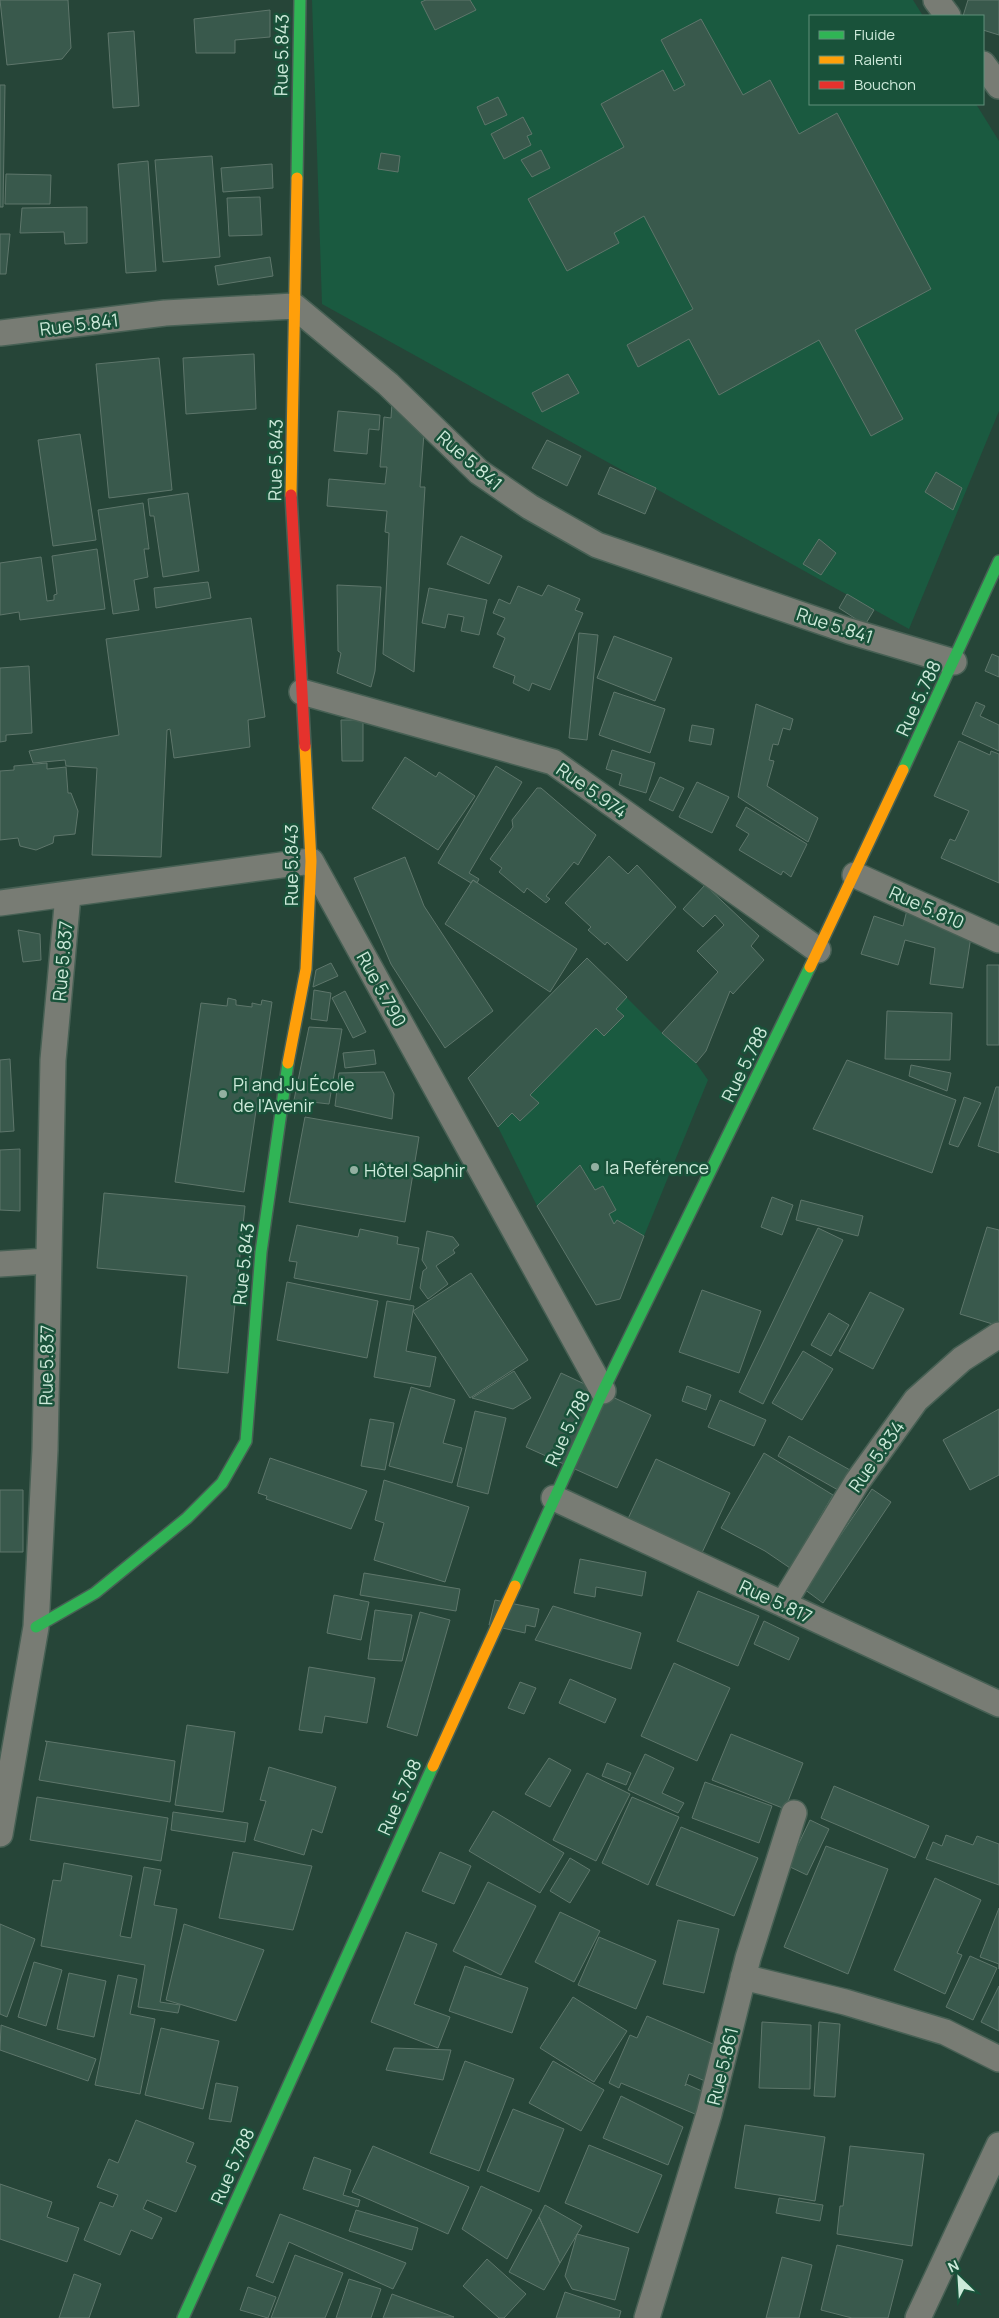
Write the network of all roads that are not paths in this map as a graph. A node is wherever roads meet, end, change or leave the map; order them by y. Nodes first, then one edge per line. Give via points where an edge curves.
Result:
1 (300, 0) edge
2 (936, 0) edge
3 (947, 15) edge
4 (984, 65) edge
5 (999, 86) edge
6 (294, 306) junction
7 (0, 333) edge
8 (999, 561) edge
9 (993, 587) edge
10 (954, 662) junction
11 (302, 692) junction
12 (311, 861) junction
13 (855, 875) junction
14 (68, 895) junction
15 (0, 903) edge
16 (999, 940) edge
17 (818, 950) junction
18 (47, 1261) junction
19 (0, 1264) edge
20 (999, 1335) edge
21 (603, 1391) junction
22 (554, 1498) junction
23 (783, 1604) junction
24 (36, 1627) junction
25 (999, 1704) edge
26 (794, 1813) dead end
27 (0, 1834) edge
28 (743, 1977) junction
29 (999, 2059) edge
30 (999, 2145) edge
31 (183, 2318) edge
32 (646, 2318) edge
33 (918, 2318) edge

1 - 6 street, Rue 5.843
2 - 3 street
4 - 5 street
6 - 7 street, Rue 5.841 via 165,313
6 - 10 street, Rue 5.841 via 388,384 479,472 530,507 597,545 849,631
6 - 11 street, Rue 5.843 via 291,501
8 - 9 street, Rue 5.788
9 - 10 street, Rue 5.788
10 - 13 street, Rue 5.788
11 - 12 street, Rue 5.843
11 - 17 street, Rue 5.974 via 554,762
12 - 14 street
12 - 21 street, Rue 5.790
12 - 24 street, Rue 5.843 via 306,969 284,1083 261,1252 246,1441 222,1483 187,1518 95,1593
13 - 16 street, Rue 5.810
13 - 17 street, Rue 5.788
14 - 15 street
14 - 18 street, Rue 5.837 via 53,1060
17 - 21 street, Rue 5.788
18 - 19 street
18 - 24 street, Rue 5.837 via 45,1450
20 - 23 street, Rue 5.834 via 962,1359 916,1400 857,1482
21 - 22 street, Rue 5.788
22 - 23 street, Rue 5.817
22 - 31 street, Rue 5.788
23 - 25 street, Rue 5.817
24 - 27 street, Rue 5.837
26 - 28 street, Rue 5.861
28 - 29 street via 845,2002 945,2032
28 - 32 street, Rue 5.861 via 710,2114
30 - 33 street

